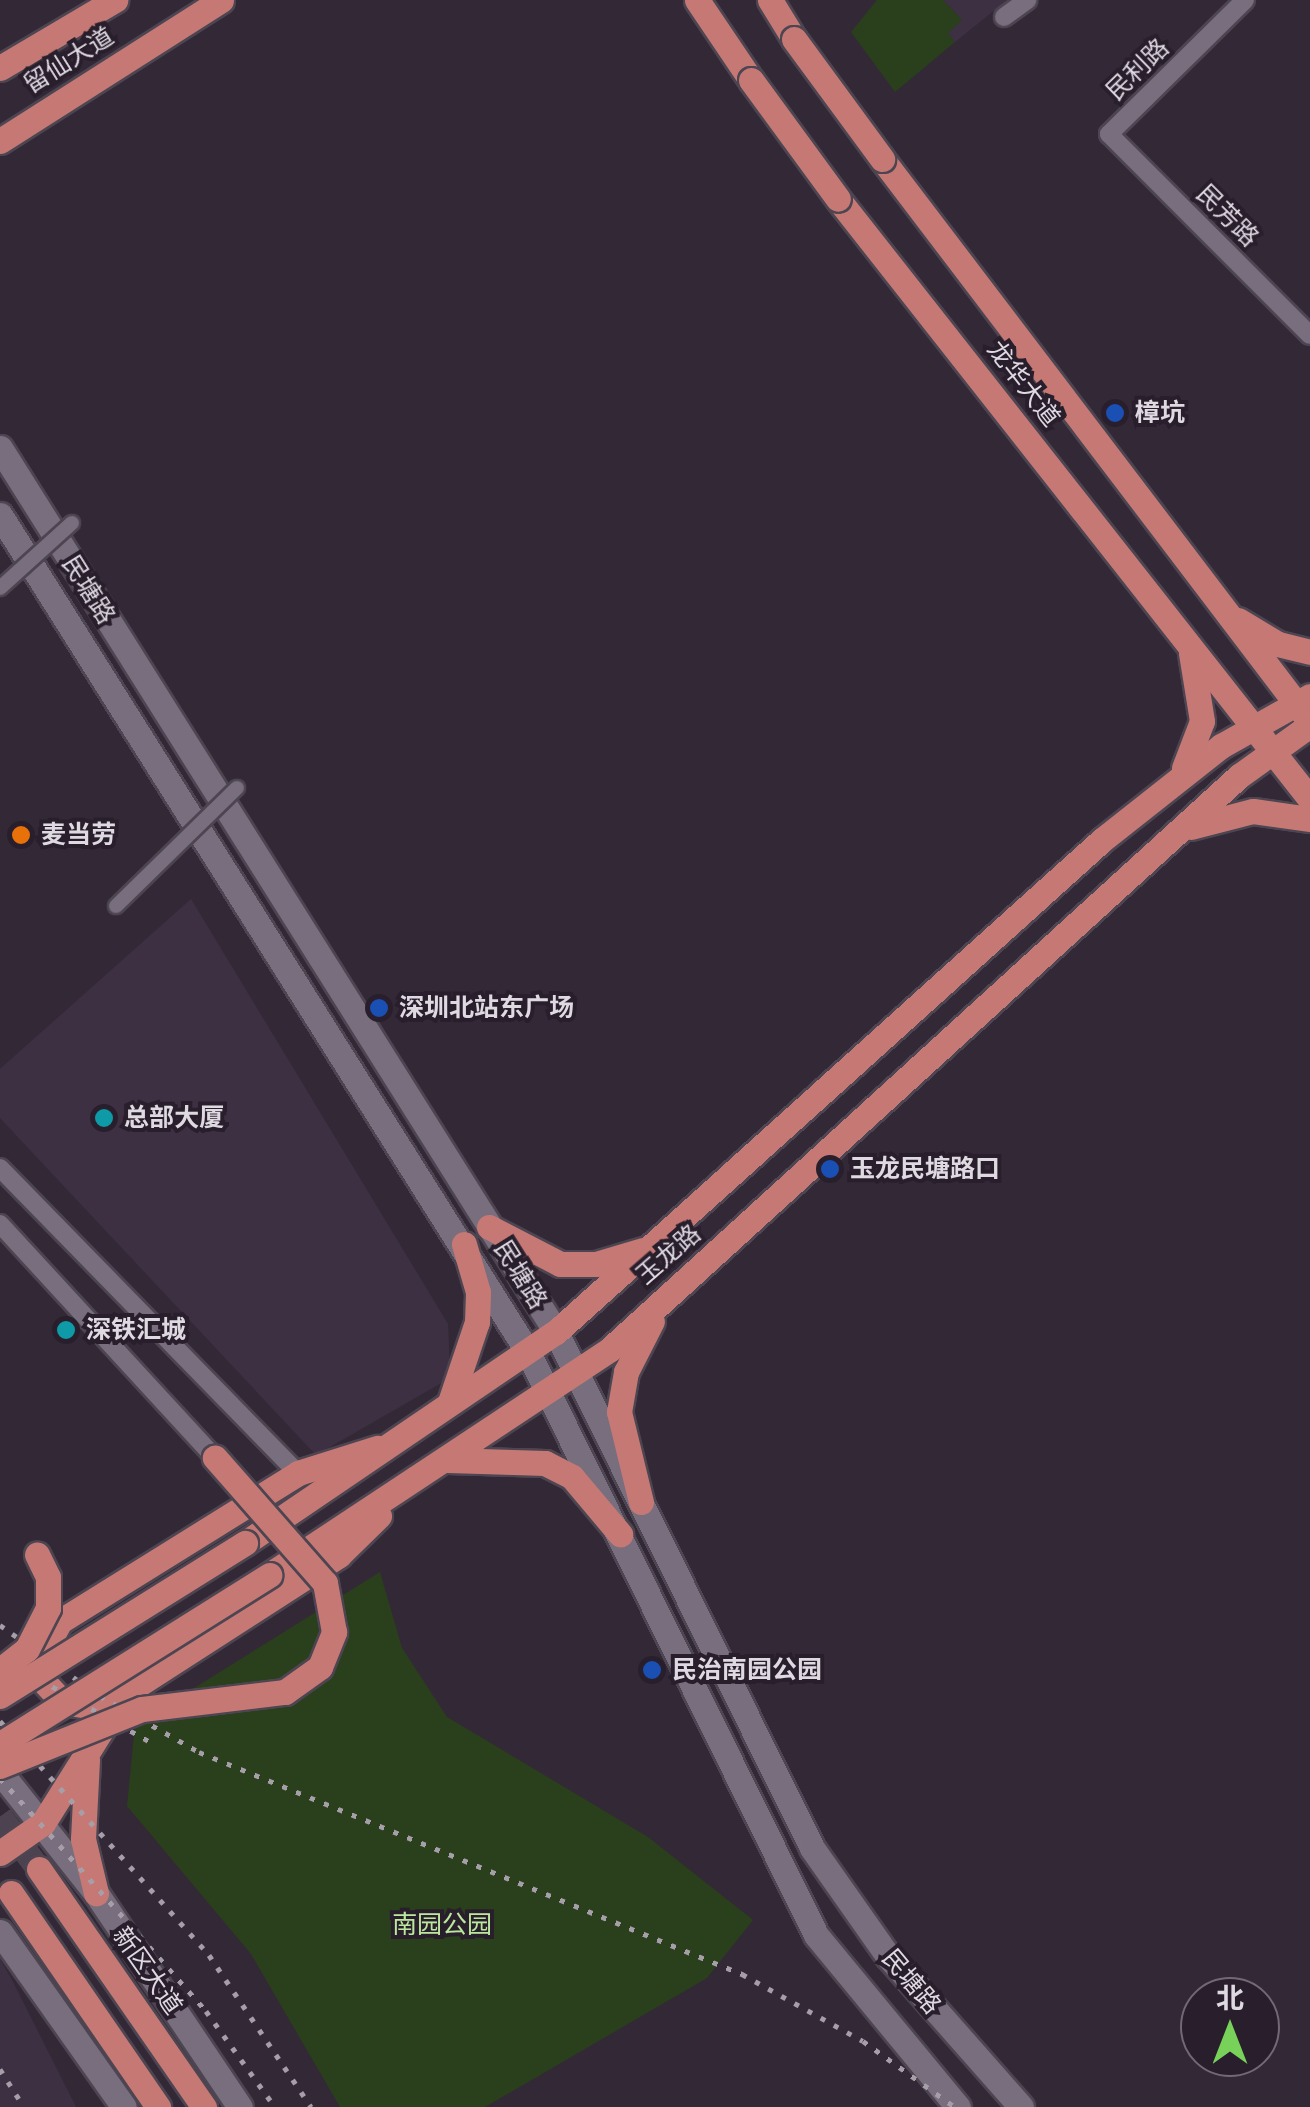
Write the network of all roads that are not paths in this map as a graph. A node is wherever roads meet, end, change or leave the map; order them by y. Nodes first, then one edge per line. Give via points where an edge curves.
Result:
1 (114, 0) edge
2 (221, 0) edge
3 (697, 0) edge
4 (770, 0) edge
5 (1026, 0) edge
6 (1245, 0) edge
7 (1004, 18) dead end
8 (0, 68) edge
9 (1109, 134) joint
10 (0, 141) edge
11 (1310, 335) edge
12 (0, 448) edge
13 (0, 516) edge
14 (72, 522) dead end
15 (0, 588) edge
16 (1226, 611) junction
17 (1183, 635) junction
18 (1310, 652) edge
19 (1306, 712) edge
20 (1254, 726) junction
21 (1272, 750) junction
22 (1173, 781) junction
23 (237, 788) dead end
24 (1310, 800) edge
25 (1310, 819) edge
26 (1181, 830) junction
27 (1102, 840) junction
28 (1133, 874) junction
29 (116, 906) dead end
30 (0, 1168) edge
31 (0, 1224) edge
32 (489, 1226) junction
33 (464, 1244) junction
34 (657, 1244) junction
35 (616, 1281) junction
36 (671, 1291) junction
37 (644, 1318) junction
38 (556, 1332) junction
39 (528, 1352) junction
40 (578, 1372) junction
41 (551, 1392) junction
42 (452, 1403) junction
43 (483, 1436) junction
44 (396, 1441) junction
45 (215, 1458) joint
46 (444, 1461) junction
47 (298, 1473) junction
48 (414, 1481) junction
49 (641, 1502) junction
50 (620, 1534) junction
51 (38, 1554) dead end
52 (59, 1623) junction
53 (0, 1654) edge
54 (0, 1670) edge
55 (0, 1696) edge
56 (124, 1697) junction
57 (0, 1744) edge
58 (92, 1745) junction
59 (0, 1769) edge
60 (43, 1822) junction
61 (0, 1853) edge
62 (39, 1870) tunnel mouth
63 (11, 1893) dead end
64 (96, 1893) junction
65 (0, 1932) edge
66 (124, 2107) edge
67 (158, 2107) edge
68 (204, 2107) edge
69 (240, 2107) edge
70 (958, 2107) edge
71 (1022, 2107) edge

1 - 8 main road, 留仙大道
2 - 10 main road, 留仙大道
3 - 17 main road, 龙华大道, bridge via 838,199
4 - 16 main road, 龙华大道, bridge
5 - 7 street
6 - 9 street, 民利路
9 - 11 street, 民芳路
12 - 32 main road, 民塘路
13 - 33 main road, 民塘路
14 - 15 street, bridge
16 - 18 main road via 1278,644
16 - 19 main road, 龙华大道
17 - 20 main road, 龙华大道
17 - 22 main road via 1199,683 1202,721
19 - 20 main road, 玉龙路
19 - 21 main road, 玉龙路
20 - 21 main road, 龙华大道
20 - 22 main road, 玉龙路
21 - 24 main road, 龙华大道
21 - 26 main road, 玉龙路
22 - 27 main road, 玉龙路
23 - 29 street, bridge
25 - 26 main road via 1253,811
26 - 28 main road, 玉龙路
27 - 28 main road
27 - 34 main road, 玉龙路
28 - 36 main road, 玉龙路 via 781,1200
30 - 47 street
31 - 45 street
32 - 34 main road via 540,1256 575,1266
32 - 38 main road, 民塘路
33 - 39 main road, 民塘路
33 - 42 main road via 478,1292 476,1322
34 - 35 main road, 玉龙路
35 - 37 main road
35 - 38 main road, 玉龙路
36 - 37 main road, 玉龙路
36 - 49 main road via 634,1352 621,1391 622,1435
37 - 40 main road, 玉龙路
38 - 39 main road, 玉龙路
38 - 40 main road, 民塘路
39 - 41 main road, 民塘路
39 - 42 main road, 玉龙路
40 - 41 main road, 玉龙路
40 - 49 main road, 民塘路
41 - 43 main road, 玉龙路
41 - 50 main road, 民塘路
42 - 43 main road
42 - 44 main road, 玉龙路
43 - 46 main road, 玉龙路
44 - 47 main road
44 - 55 main road, 玉龙路, bridge
45 - 59 main road, bridge via 325,1583 334,1632 320,1667 285,1692 142,1709
46 - 48 main road, 玉龙路
46 - 50 main road via 496,1457 545,1463 592,1497
47 - 52 main road
48 - 56 main road via 339,1555
48 - 57 main road, 玉龙路, bridge
49 - 71 main road, 民塘路 via 812,1848 888,1956
50 - 70 main road, 民塘路 via 816,1935
51 - 54 main road, bridge via 48,1577 42,1626
52 - 53 main road
52 - 56 main road via 40,1657 53,1694 88,1710
56 - 58 main road
58 - 60 main road
58 - 64 main road via 82,1818
59 - 60 main road
60 - 61 main road
60 - 64 main road
62 - 68 main road, 新区大道
63 - 67 main road
64 - 69 main road
65 - 66 main road

